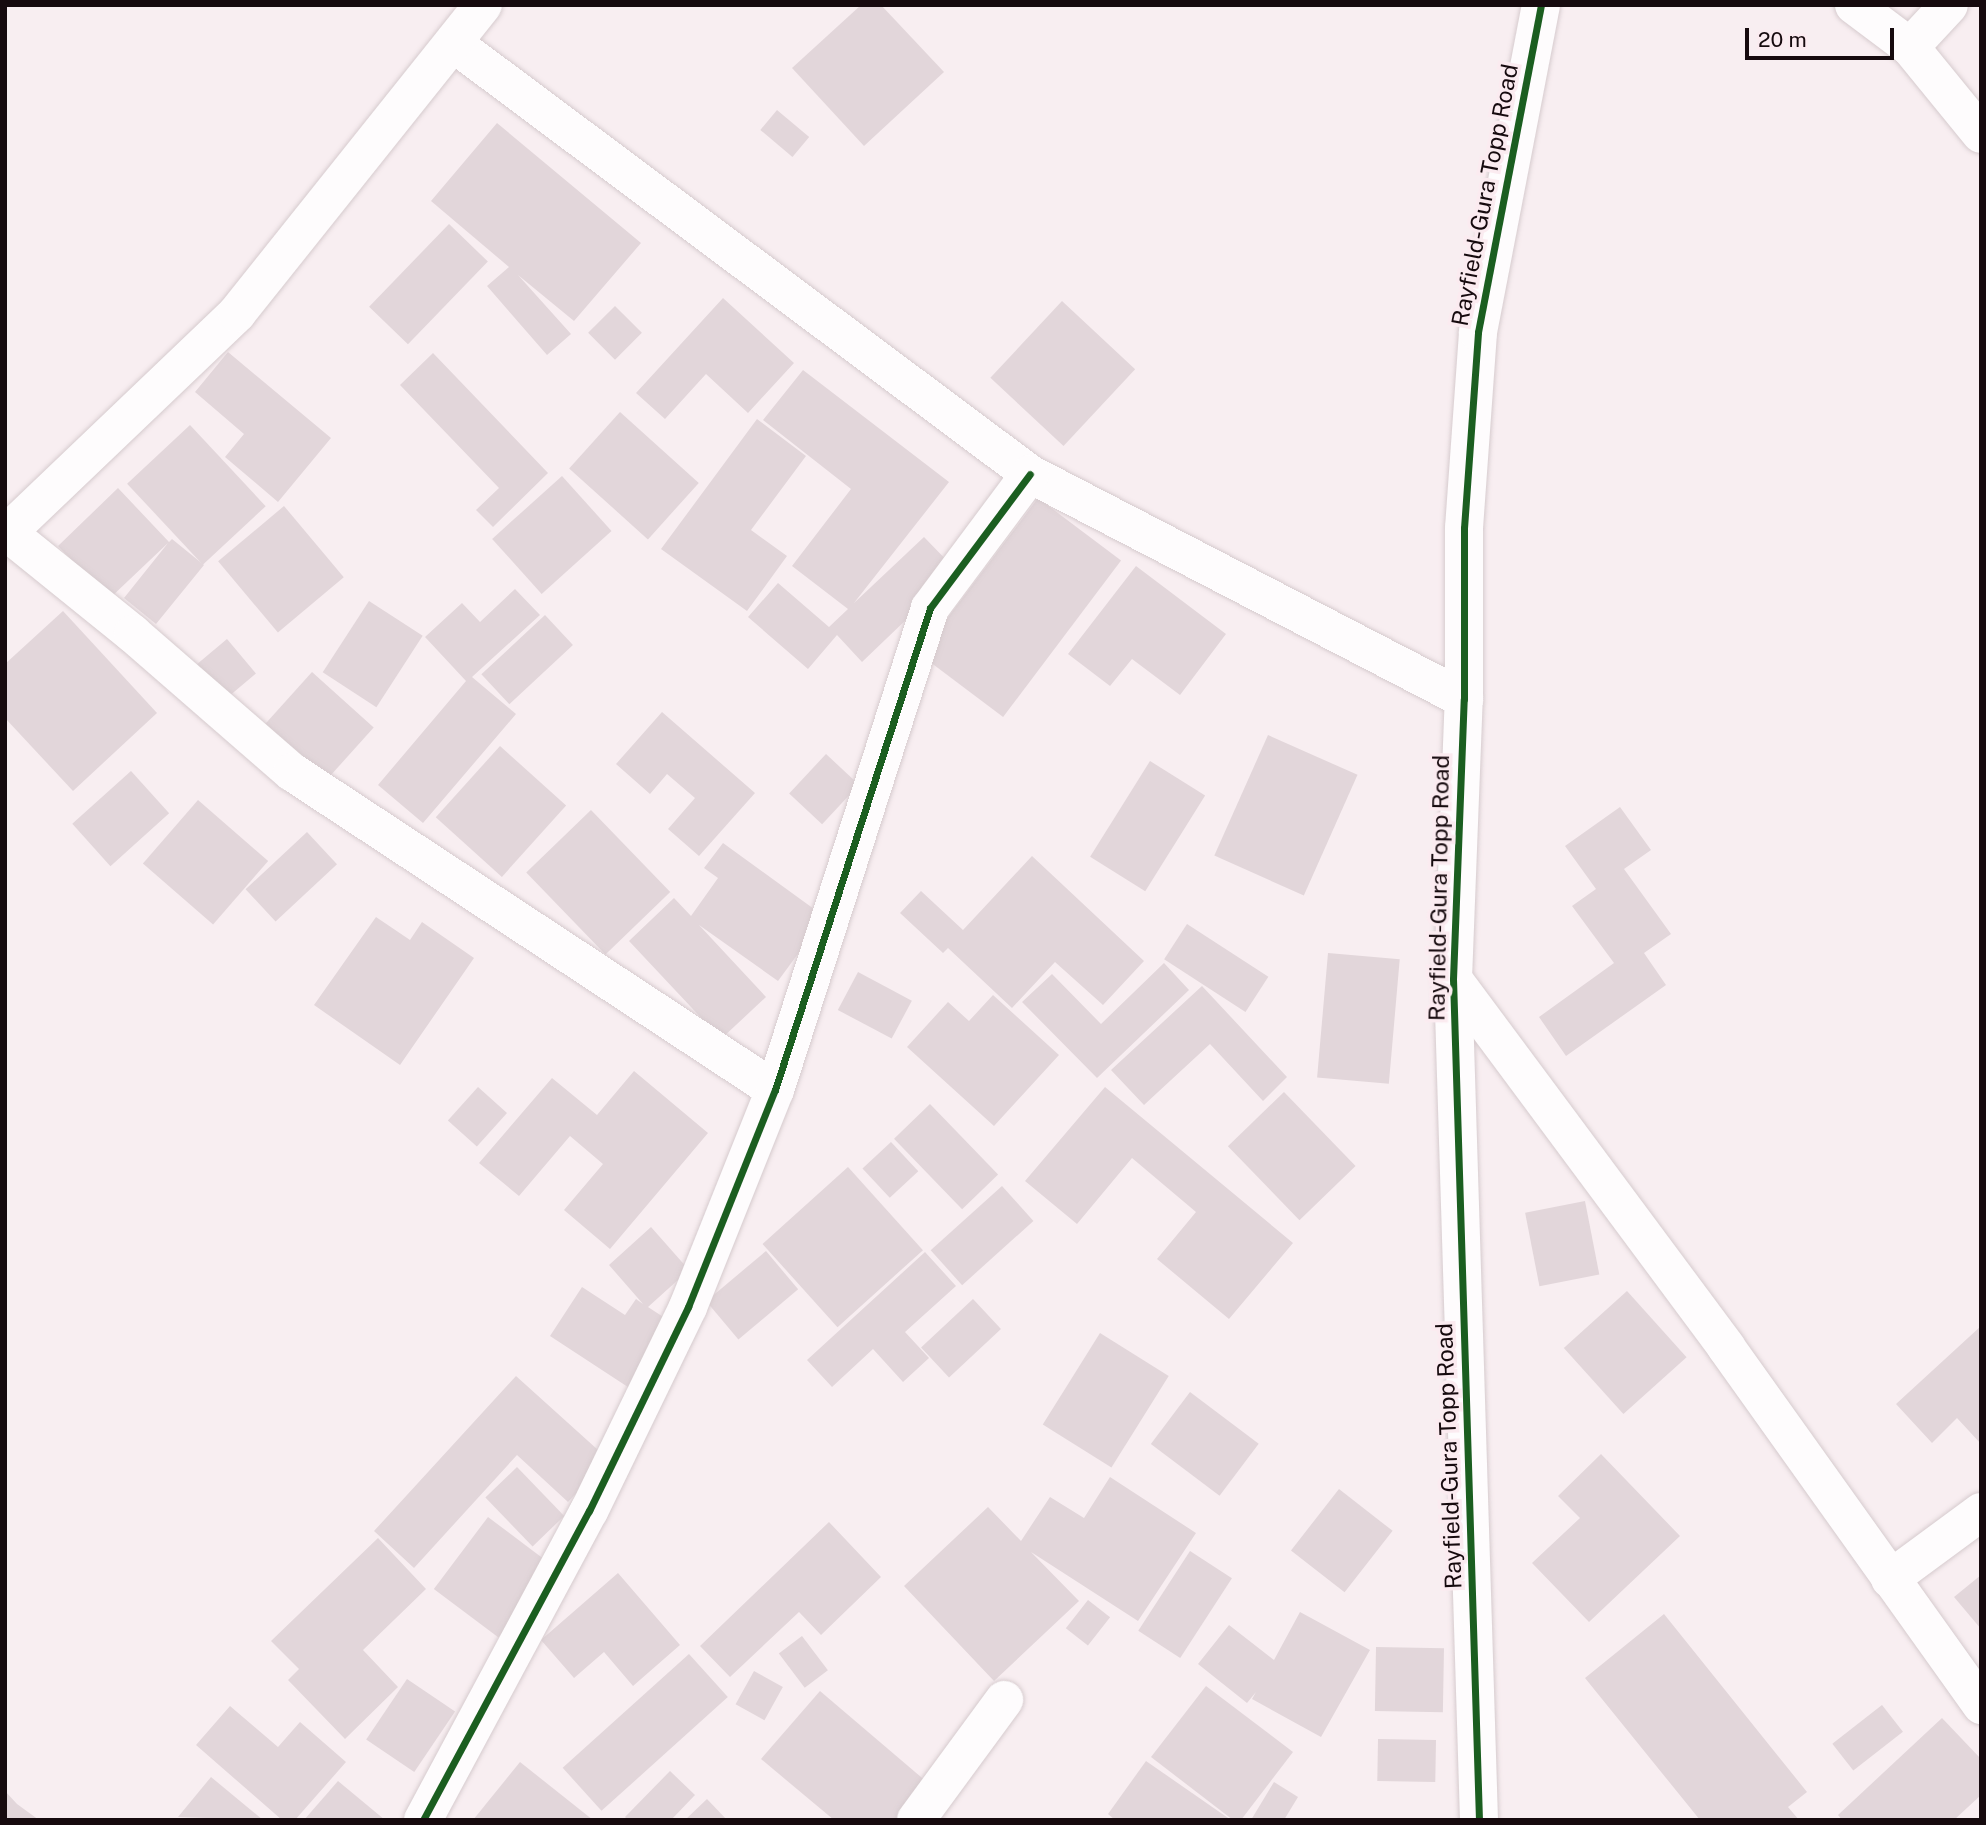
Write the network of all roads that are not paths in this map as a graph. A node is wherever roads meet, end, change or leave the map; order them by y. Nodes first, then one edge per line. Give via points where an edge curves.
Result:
1 (483, 5) edge
2 (1541, 5) edge
3 (1854, 5) edge
4 (1949, 5) edge
5 (453, 43) junction
6 (1910, 47) junction
7 (1981, 134) edge
8 (1030, 474) junction
9 (7, 534) edge
10 (1464, 699) junction
11 (1453, 979) junction
12 (775, 1090) junction
13 (1981, 1512) edge
14 (1890, 1579) junction
15 (1004, 1700) dead end
16 (1981, 1705) edge
17 (423, 1820) edge
18 (916, 1820) edge
19 (1479, 1820) edge

1 - 5 street
2 - 10 street, Rayfield-Gura Topp Road via 1478,332 1464,528
3 - 6 street
4 - 6 street
5 - 8 street
5 - 9 street via 236,313
6 - 7 street
8 - 10 street
8 - 12 street via 930,608
9 - 12 street via 133,634 292,772
10 - 11 street, Rayfield-Gura Topp Road
11 - 14 street via 1726,1347
11 - 19 street, Rayfield-Gura Topp Road
12 - 17 street via 677,1331 589,1511
13 - 14 street
14 - 16 street
15 - 18 street

